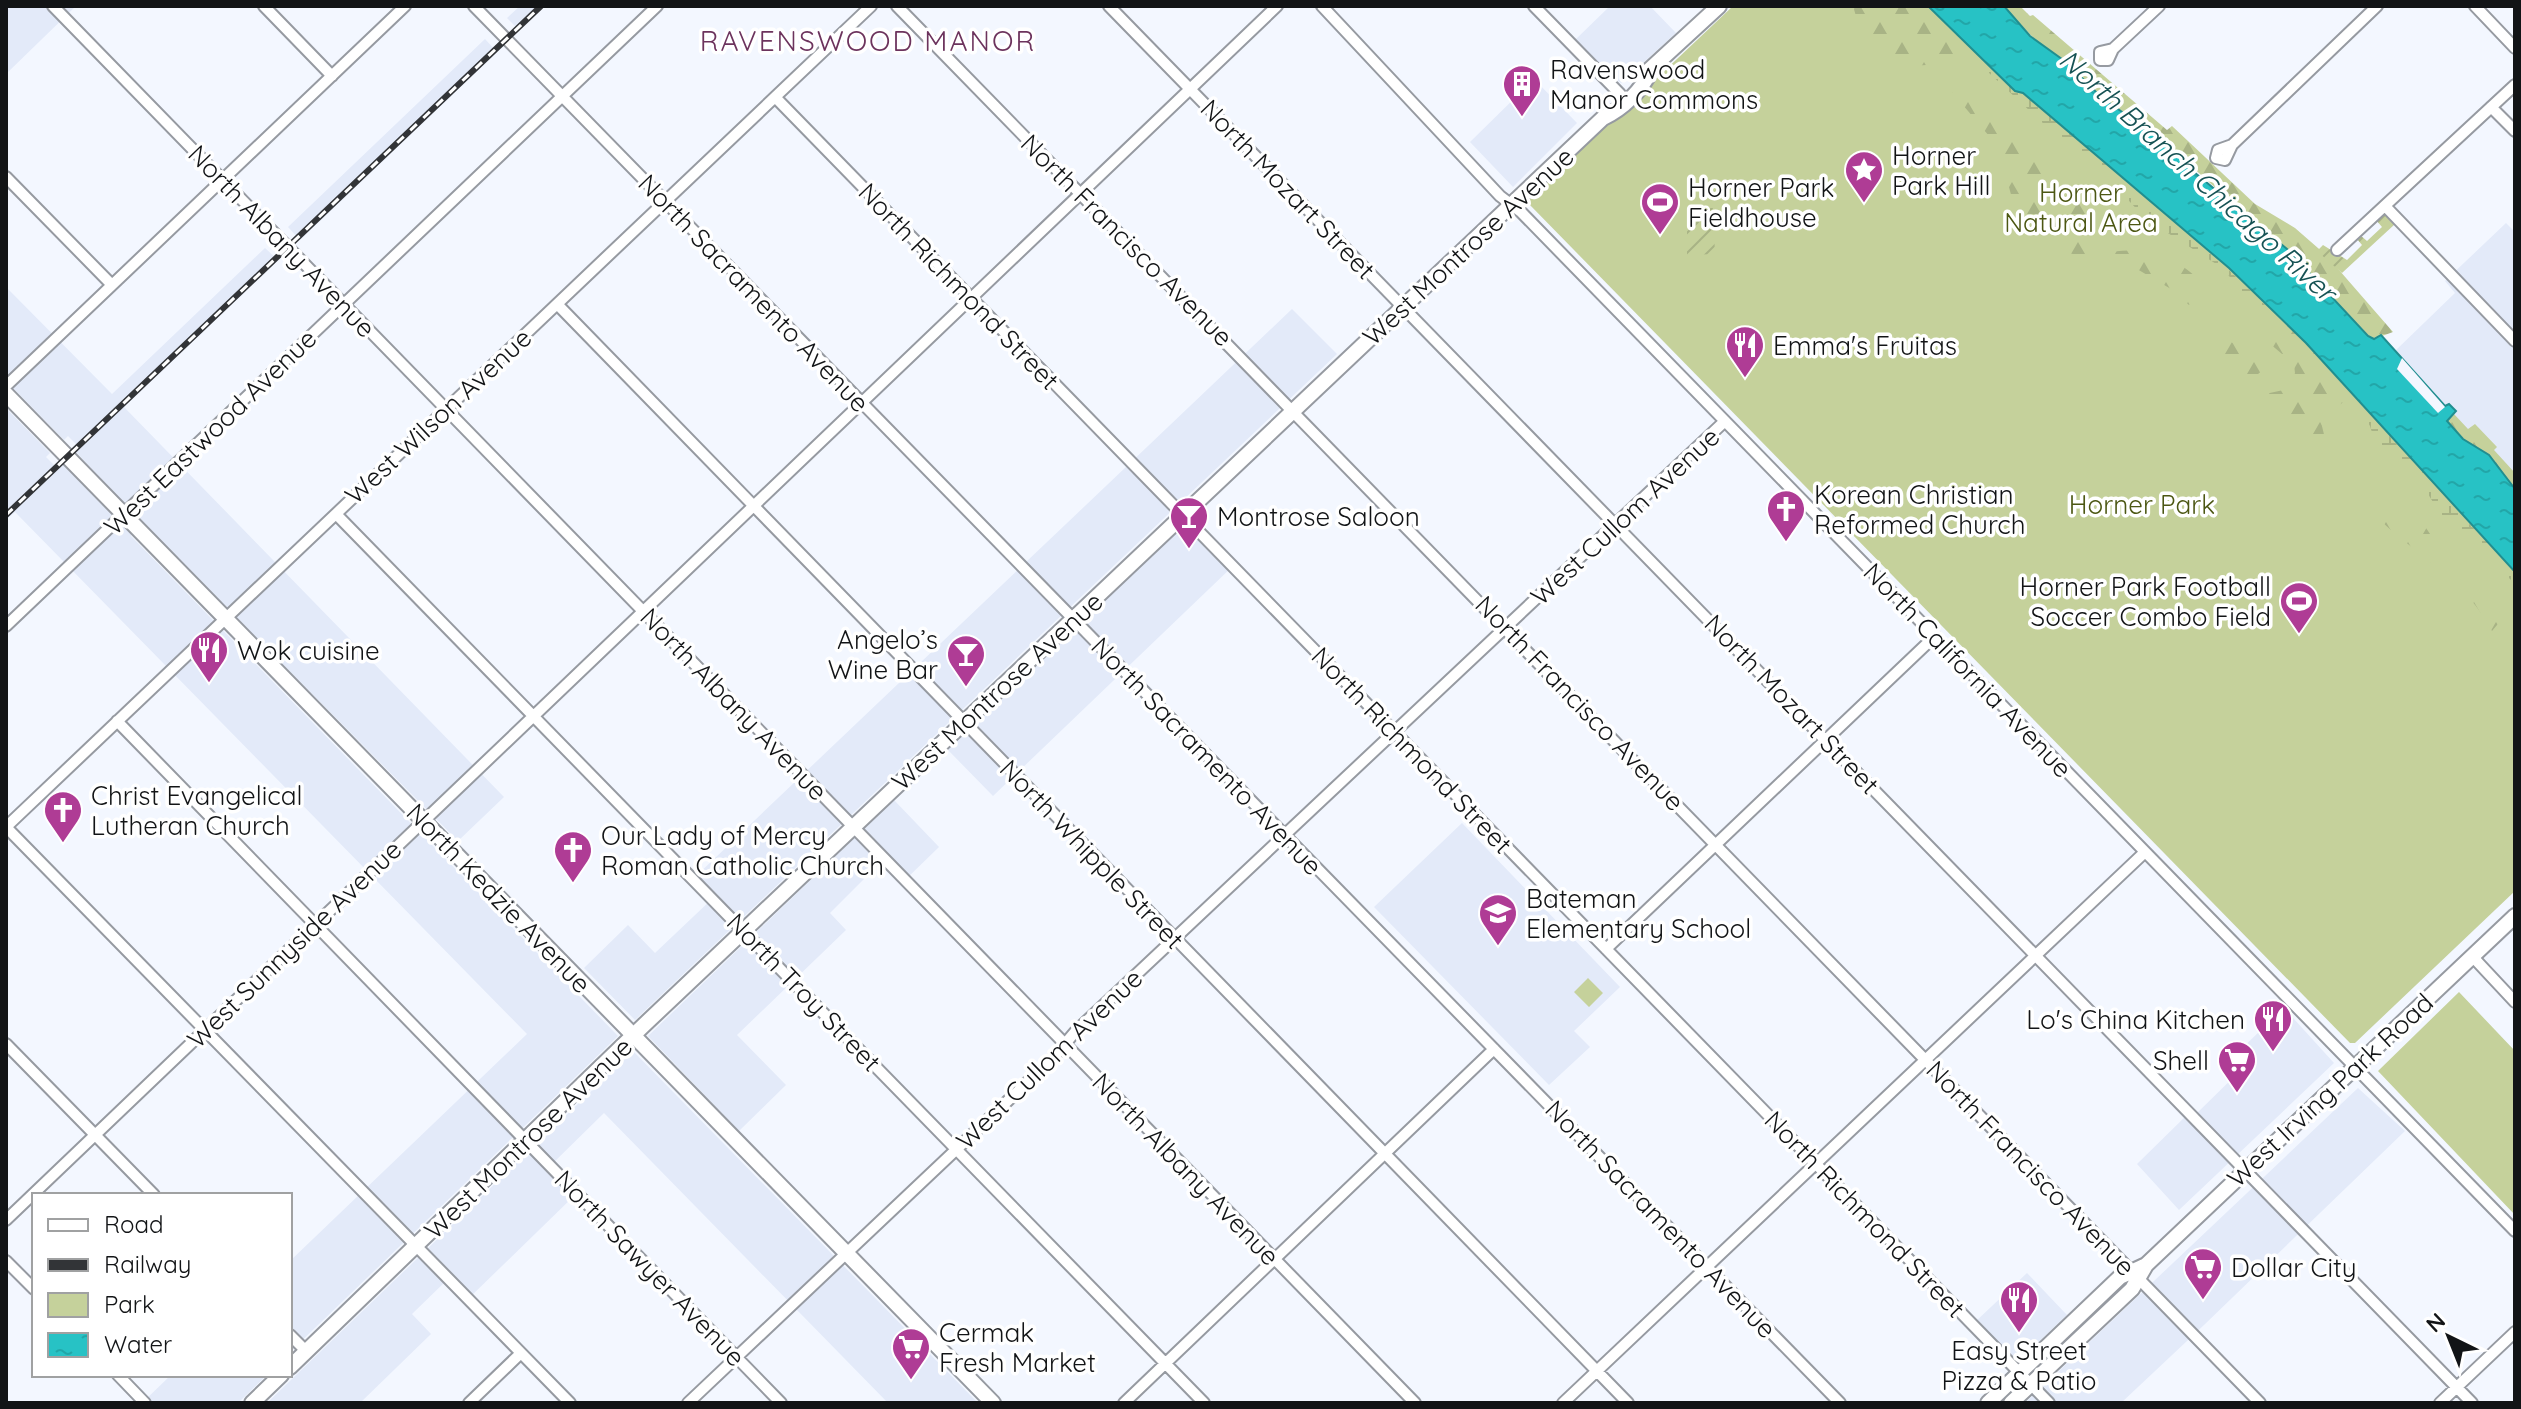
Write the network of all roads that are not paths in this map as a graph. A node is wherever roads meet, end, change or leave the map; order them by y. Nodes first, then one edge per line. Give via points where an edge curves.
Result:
1 (53, 6) edge
2 (264, 6) edge
3 (405, 6) edge
4 (474, 6) edge
5 (657, 6) edge
6 (871, 6) edge
7 (897, 6) edge
8 (1109, 6) edge
9 (1277, 6) edge
10 (1322, 6) edge
11 (1534, 6) edge
12 (1719, 6) edge
13 (2159, 6) edge
14 (2377, 6) edge
15 (2475, 6) edge
16 (2515, 48) edge
17 (2113, 49) dead end
18 (1651, 70) junction
19 (332, 76) junction
20 (2515, 85) edge
21 (1190, 89) junction
22 (1616, 94) junction
23 (562, 97) junction
24 (775, 97) junction
25 (2491, 107) junction
26 (1603, 118) junction
27 (2515, 131) edge
28 (2232, 145) dead end
29 (6, 177) edge
30 (222, 180) junction
31 (1081, 192) junction
32 (665, 202) junction
33 (1513, 204) junction
34 (2385, 206) junction
35 (2337, 250) dead end
36 (112, 285) junction
37 (970, 298) junction
38 (344, 304) junction
39 (557, 304) junction
40 (1404, 307) junction
41 (2515, 341) edge
42 (6, 386) edge
43 (6, 394) edge
44 (861, 402) junction
45 (446, 409) junction
46 (1295, 410) junction
47 (1725, 421) junction
48 (752, 505) junction
49 (124, 514) junction
50 (336, 514) junction
51 (1183, 516) junction
52 (1616, 524) junction
53 (642, 611) junction
54 (226, 618) junction
55 (1073, 619) junction
56 (6, 626) edge
57 (1507, 628) junction
58 (1935, 636) junction
59 (533, 715) junction
60 (117, 721) junction
61 (964, 723) junction
62 (1396, 734) junction
63 (1826, 739) junction
64 (423, 820) junction
65 (6, 827) edge
66 (854, 827) junction
67 (1285, 836) junction
68 (1716, 844) junction
69 (2145, 852) junction
70 (2515, 916) edge
71 (315, 924) junction
72 (744, 931) junction
73 (1174, 939) junction
74 (1606, 949) junction
75 (2037, 955) junction
76 (2472, 956) junction
77 (2514, 998) edge
78 (205, 1030) junction
79 (633, 1036) junction
80 (6, 1044) edge
81 (1065, 1044) junction
82 (1494, 1049) junction
83 (1926, 1060) junction
84 (2355, 1067) junction
85 (95, 1135) junction
86 (525, 1140) junction
87 (956, 1149) junction
88 (1385, 1154) junction
89 (1816, 1164) junction
90 (2246, 1169) junction
91 (34, 1193) edge
92 (152, 1193) edge
93 (32, 1195) edge
94 (6, 1220) edge
95 (2515, 1231) edge
96 (416, 1245) junction
97 (846, 1253) junction
98 (1275, 1260) junction
99 (6, 1261) edge
100 (1707, 1267) junction
101 (2139, 1272) junction
102 (32, 1287) edge
103 (2515, 1332) edge
104 (292, 1337) edge
105 (306, 1351) junction
106 (521, 1353) junction
107 (736, 1357) junction
108 (1166, 1364) junction
109 (292, 1365) edge
110 (1597, 1371) junction
111 (2020, 1373) junction
112 (120, 1377) edge
113 (279, 1377) edge
114 (2031, 1384) junction
115 (2457, 1387) junction
116 (145, 1403) edge
117 (252, 1403) edge
118 (469, 1403) edge
119 (570, 1403) edge
120 (688, 1403) edge
121 (781, 1403) edge
122 (993, 1403) edge
123 (1124, 1403) edge
124 (1204, 1403) edge
125 (1415, 1403) edge
126 (1563, 1403) edge
127 (1628, 1403) edge
128 (1840, 1403) edge
129 (1988, 1403) edge
130 (2011, 1403) edge
131 (2049, 1403) edge
132 (2260, 1403) edge
133 (2440, 1403) edge
134 (2472, 1403) edge

1 - 30 street, North Albany Avenue
2 - 19 street
3 - 19 street
4 - 23 street, North Sacramento Avenue
5 - 23 street, West Eastwood Avenue
6 - 24 street, West Wilson Avenue
7 - 31 street, North Francisco Avenue
8 - 21 street, North Mozart Street
9 - 21 street, West Sunnyside Avenue
10 - 33 street, North California Avenue
11 - 22 street
12 - 18 main road, West Montrose Avenue
13 - 17 street
14 - 28 street
15 - 16 street
18 - 22 main road, West Montrose Avenue
18 - 26 main road, West Montrose Avenue via 1645,84
19 - 30 street
20 - 25 street
21 - 31 street, West Sunnyside Avenue
21 - 40 street, North Mozart Street
22 - 26 main road, West Montrose Avenue
23 - 32 street, North Sacramento Avenue
23 - 38 street, West Eastwood Avenue
24 - 32 street, West Wilson Avenue
24 - 37 street, North Richmond Street
25 - 27 street
25 - 34 street
26 - 33 main road, West Montrose Avenue
29 - 36 street
30 - 36 street
30 - 38 street, North Albany Avenue
31 - 37 street, West Sunnyside Avenue
31 - 46 street, North Francisco Avenue
32 - 39 street, West Wilson Avenue
32 - 44 street, North Sacramento Avenue
33 - 40 main road, West Montrose Avenue
33 - 47 street, North California Avenue
34 - 35 street
34 - 41 street
36 - 42 street
37 - 44 street, West Sunnyside Avenue
37 - 51 street, North Richmond Street
38 - 45 street, North Albany Avenue
38 - 49 street, West Eastwood Avenue
39 - 45 street, West Wilson Avenue
39 - 48 street, North Whipple Street
40 - 46 main road, West Montrose Avenue
40 - 52 street, North Mozart Street
43 - 49 main road, North Kedzie Avenue
44 - 48 street, West Sunnyside Avenue
44 - 55 street, North Sacramento Avenue
45 - 50 street, West Wilson Avenue
45 - 53 street, North Albany Avenue
46 - 51 main road, West Montrose Avenue
46 - 57 street, North Francisco Avenue
47 - 52 street, West Cullom Avenue
47 - 58 street, North California Avenue
48 - 53 street, West Sunnyside Avenue
48 - 61 street, North Whipple Street
49 - 54 main road, North Kedzie Avenue
49 - 56 street, West Eastwood Avenue
50 - 54 street, West Wilson Avenue
50 - 59 street, North Troy Street
51 - 55 main road, West Montrose Avenue
51 - 62 street, North Richmond Street
52 - 57 street, West Cullom Avenue
52 - 63 street, North Mozart Street
53 - 59 street, West Sunnyside Avenue
53 - 66 street, North Albany Avenue
54 - 60 street, West Wilson Avenue
54 - 64 main road, North Kedzie Avenue
55 - 61 main road, West Montrose Avenue
55 - 67 street, North Sacramento Avenue
57 - 62 street, West Cullom Avenue
57 - 68 street, North Francisco Avenue
58 - 63 street
58 - 69 street, North California Avenue
59 - 64 street, West Sunnyside Avenue
59 - 72 street, North Troy Street
60 - 65 street, West Wilson Avenue
60 - 71 street, North Sawyer Avenue
61 - 66 main road, West Montrose Avenue
61 - 73 street, North Whipple Street
62 - 67 street, West Cullom Avenue
62 - 74 street, North Richmond Street
63 - 68 street
63 - 75 street, North Mozart Street
64 - 71 street, West Sunnyside Avenue
64 - 79 main road, North Kedzie Avenue
65 - 78 street
66 - 72 main road, West Montrose Avenue
66 - 81 street, North Albany Avenue
67 - 73 street, West Cullom Avenue
67 - 82 street, North Sacramento Avenue
68 - 74 street
68 - 83 street, North Francisco Avenue
69 - 75 street
69 - 84 street, North California Avenue
70 - 76 main road, West Irving Park Road
71 - 78 street, West Sunnyside Avenue
71 - 86 street, North Sawyer Avenue
72 - 79 main road, West Montrose Avenue
72 - 87 street, North Troy Street
73 - 81 street, West Cullom Avenue
73 - 88 street, North Whipple Street
74 - 89 street, North Richmond Street
75 - 83 street
75 - 90 street, North Mozart Street
76 - 77 street
76 - 84 main road, West Irving Park Road
78 - 85 street, West Sunnyside Avenue
78 - 96 street
79 - 86 main road, West Montrose Avenue
79 - 97 main road, North Kedzie Avenue
80 - 85 street
81 - 87 street, West Cullom Avenue
81 - 98 street, North Albany Avenue
82 - 88 street
82 - 100 street, North Sacramento Avenue
83 - 89 street
83 - 101 street, North Francisco Avenue
84 - 90 main road, West Irving Park Road
84 - 95 street, North California Avenue
85 - 91 street, West Sunnyside Avenue
85 - 92 street
86 - 96 main road, West Montrose Avenue
86 - 107 street, North Sawyer Avenue
87 - 97 street, West Cullom Avenue
87 - 108 street, North Troy Street
88 - 98 street
88 - 110 street, North Whipple Street
89 - 100 street
89 - 111 street, North Richmond Street
90 - 101 main road, West Irving Park Road
90 - 115 street, North Mozart Street
93 - 94 street, West Sunnyside Avenue
96 - 105 main road, West Montrose Avenue
96 - 106 street
97 - 107 street, West Cullom Avenue
97 - 122 main road, North Kedzie Avenue
98 - 108 street
98 - 125 street, North Albany Avenue
99 - 102 street
100 - 110 street
100 - 128 street, North Sacramento Avenue
101 - 111 main road, West Irving Park Road via 2120,1277
101 - 114 main road, West Irving Park Road
101 - 132 street, North Francisco Avenue
103 - 115 street
104 - 105 street
105 - 109 main road, West Montrose Avenue
106 - 118 street
106 - 119 street
107 - 120 street, West Cullom Avenue
107 - 121 street, North Sawyer Avenue
108 - 123 street
108 - 124 street, North Troy Street
110 - 126 street
110 - 127 street, North Whipple Street
111 - 114 street, North Richmond Street
111 - 129 main road, West Irving Park Road
112 - 116 street
113 - 117 main road
114 - 130 main road, West Irving Park Road
114 - 131 street, North Richmond Street
115 - 133 street
115 - 134 street, North Mozart Street

